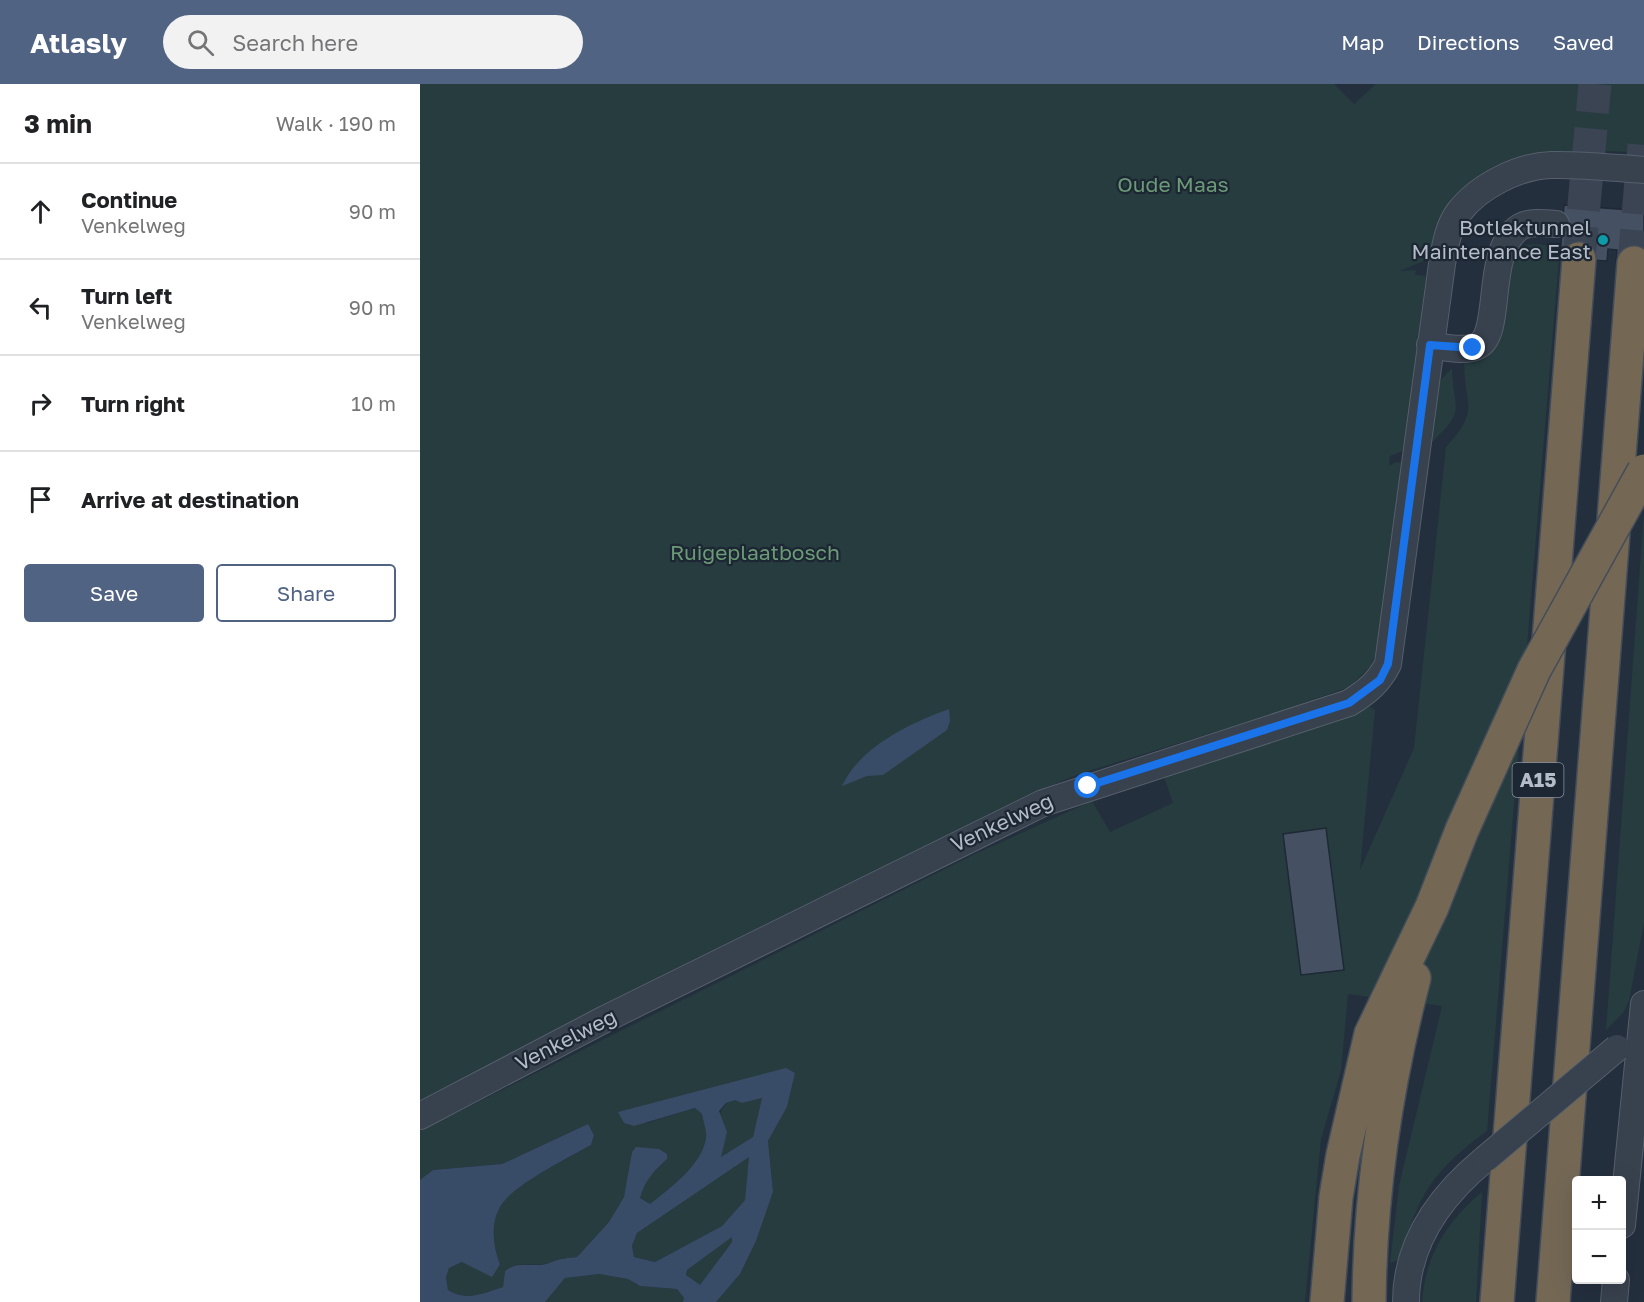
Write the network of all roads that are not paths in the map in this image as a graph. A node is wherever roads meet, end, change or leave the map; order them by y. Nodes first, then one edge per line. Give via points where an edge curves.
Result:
1 (1644, 170) edge
2 (1556, 224) dead end
3 (1579, 259) tunnel mouth
4 (1634, 264) tunnel mouth
5 (1430, 345) junction
6 (1644, 471) edge
7 (1642, 1017) edge
8 (1385, 1035) junction
9 (420, 1116) edge
10 (1626, 1183) edge
11 (1616, 1284) edge
12 (1327, 1302) edge
13 (1369, 1302) edge
14 (1406, 1302) edge
15 (1497, 1302) edge
16 (1553, 1302) edge
17 (1614, 1302) edge

1 - 5 street, Venkelweg via 1550,165 1495,180 1459,212 1447,238
2 - 5 street via 1521,226 1510,236 1498,264 1489,333 1482,344 1466,348
3 - 15 highway, A15
4 - 16 highway, A15
5 - 9 street, Venkelweg via 1388,664 1380,680 1366,693 1349,703 1043,802 605,1019
6 - 8 highway, A15, bridge via 1534,670 1462,830
7 - 10 street
7 - 14 street, bridge via 1617,1048 1448,1195 1429,1219 1413,1251
8 - 12 highway, A15 via 1343,1155
8 - 13 highway, A15
11 - 17 street

